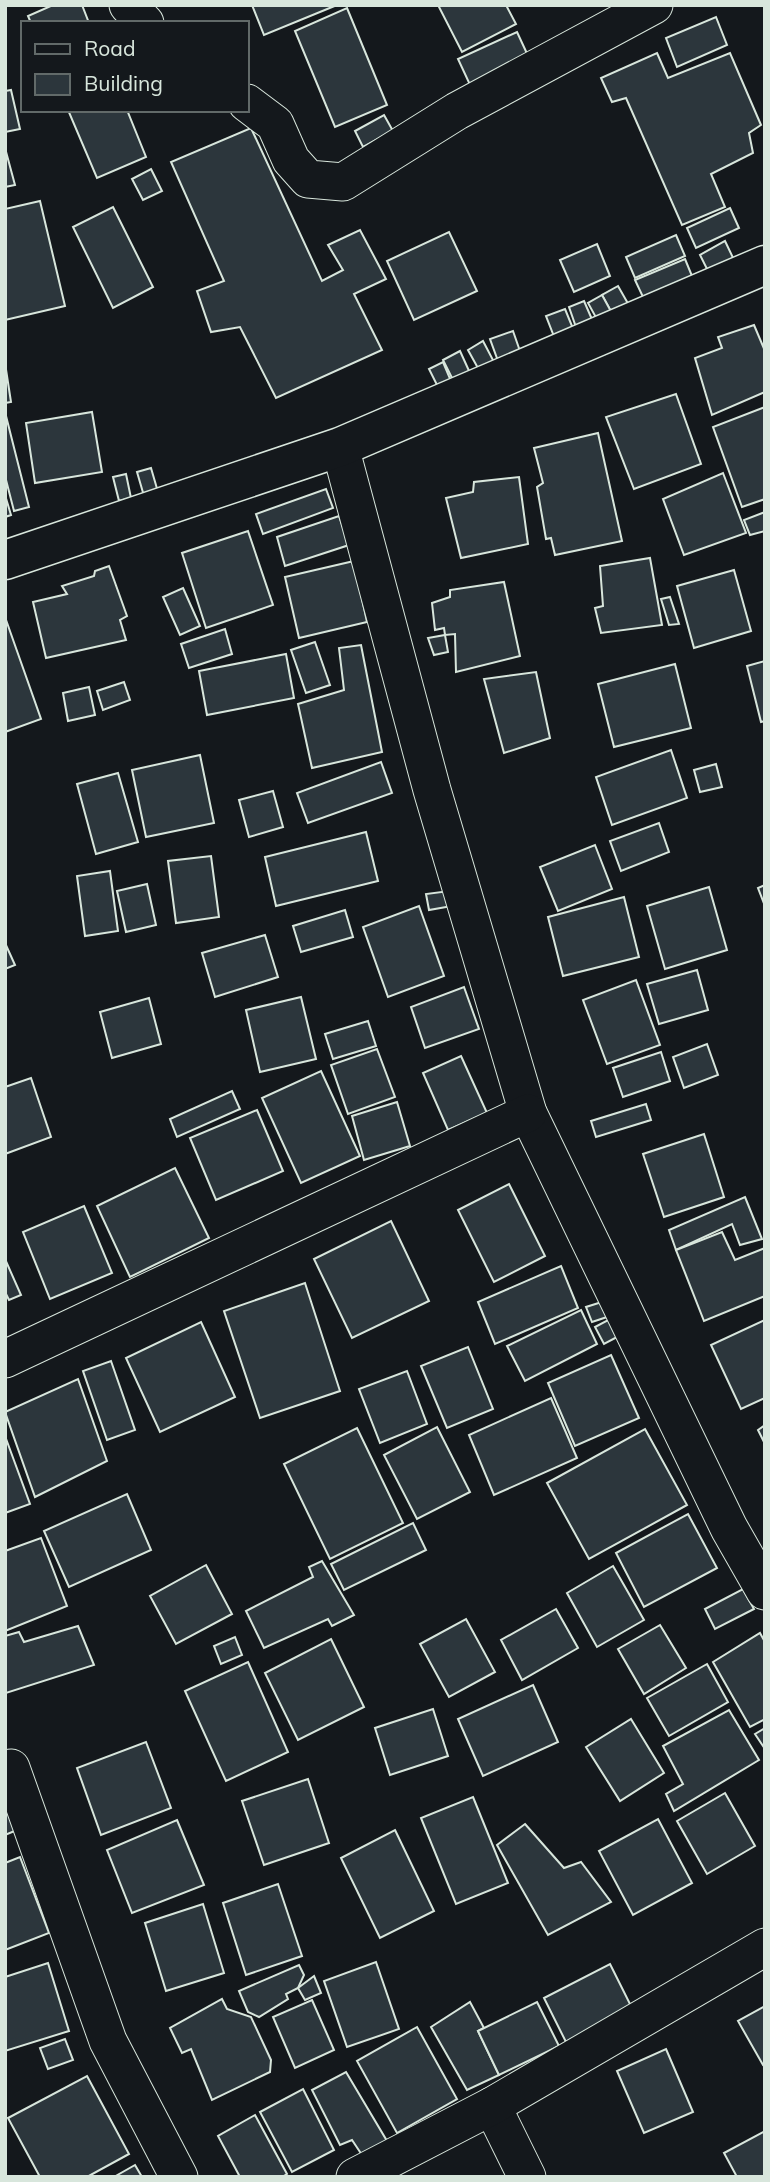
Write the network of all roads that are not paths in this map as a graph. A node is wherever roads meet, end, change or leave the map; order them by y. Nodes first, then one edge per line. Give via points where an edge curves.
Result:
1 (128, 5) edge
2 (654, 5) edge
3 (143, 21) edge
4 (248, 104) edge
5 (765, 265) edge
6 (340, 447) junction
7 (5, 560) edge
8 (528, 1113) junction
9 (5, 1359) edge
10 (765, 1591) edge
11 (11, 1768) dead end
12 (765, 1947) edge
13 (492, 2106) junction
14 (179, 2177) edge
15 (355, 2177) edge
16 (527, 2177) edge

1 - 3 street
2 - 4 street via 457,111 343,182 308,179 291,160 275,124
5 - 6 street
6 - 7 street
6 - 8 street via 432,790
8 - 9 street
8 - 10 street via 729,1528
11 - 14 street via 108,2041
12 - 13 street
13 - 15 street
13 - 16 street

